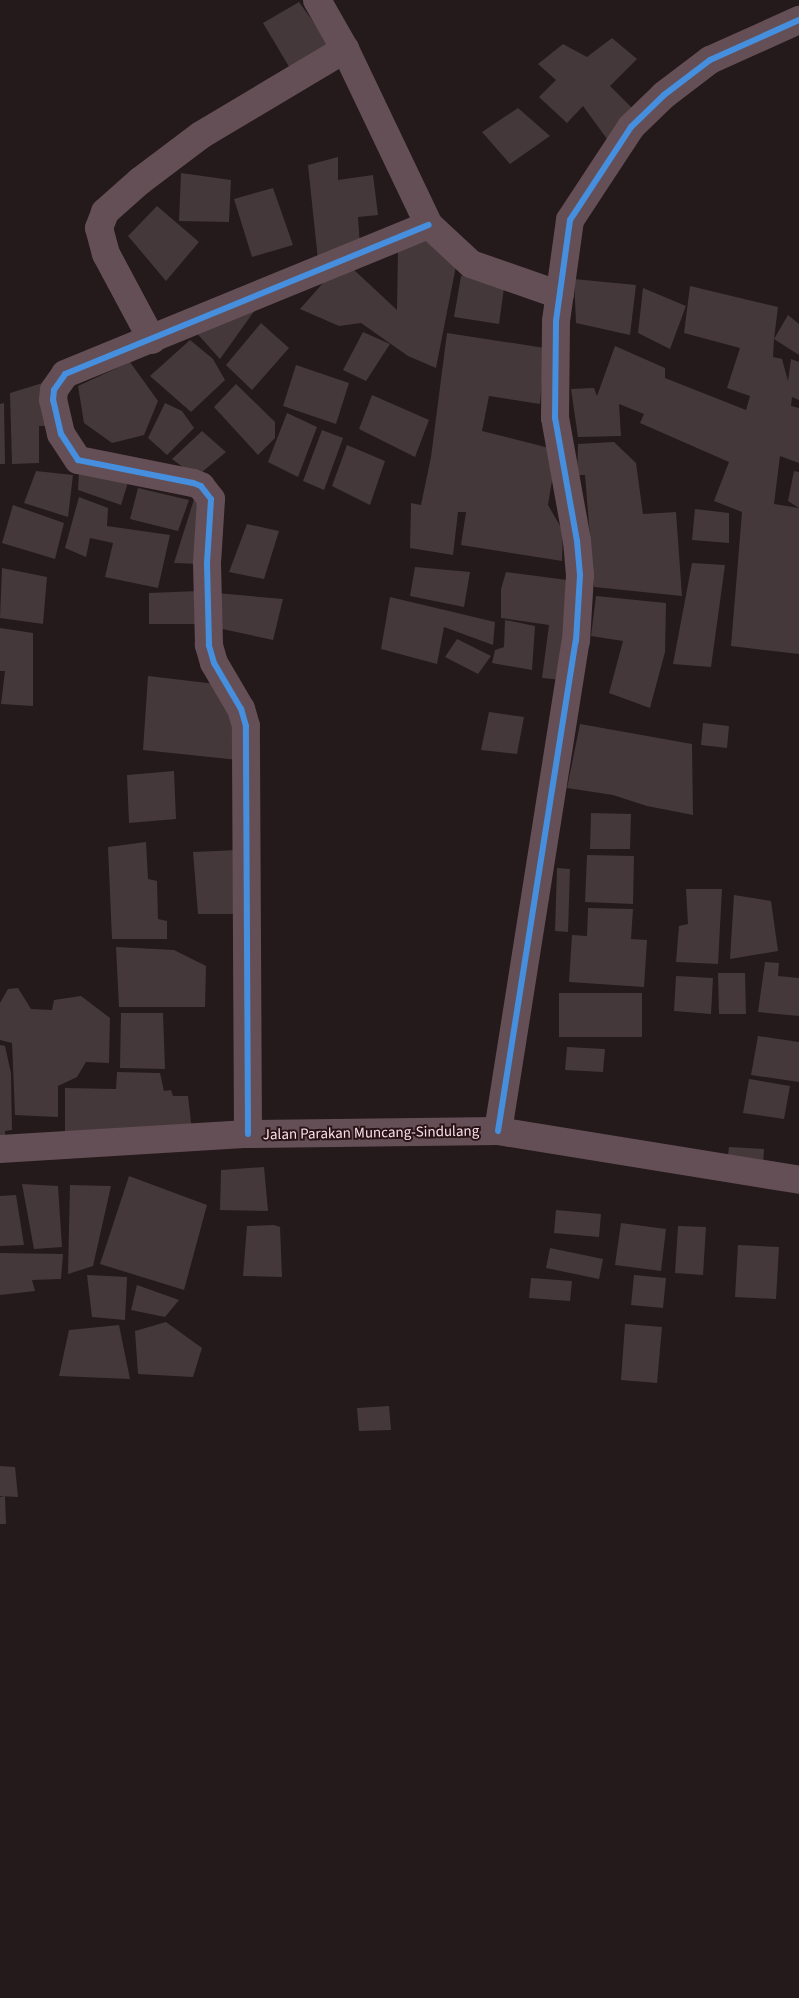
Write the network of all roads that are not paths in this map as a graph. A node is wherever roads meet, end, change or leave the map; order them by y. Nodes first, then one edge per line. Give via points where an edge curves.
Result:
1 (317, 0) edge
2 (799, 20) edge
3 (345, 48) junction
4 (428, 225) junction
5 (560, 295) junction
6 (152, 340) junction
7 (498, 1131) junction
8 (248, 1134) junction
9 (0, 1148) edge
10 (799, 1180) edge

1 - 3 street
2 - 5 street via 710,60 664,95 631,127 570,220
3 - 4 street
3 - 6 street via 201,136 105,212 99,228 106,254
4 - 5 street via 471,264
4 - 6 street
5 - 7 street via 556,321 555,418 577,540 580,574 576,641
6 - 8 street via 65,374 54,390 53,400 60,434 78,460 193,483 201,486 211,499 207,563 210,645 214,663 241,709 246,726
7 - 8 street, Jalan Parakan Muncang-Sindulang
7 - 10 street, Jalan Parakan Muncang-Sindulang
8 - 9 street, Jalan Parakan Muncang-Sindulang

